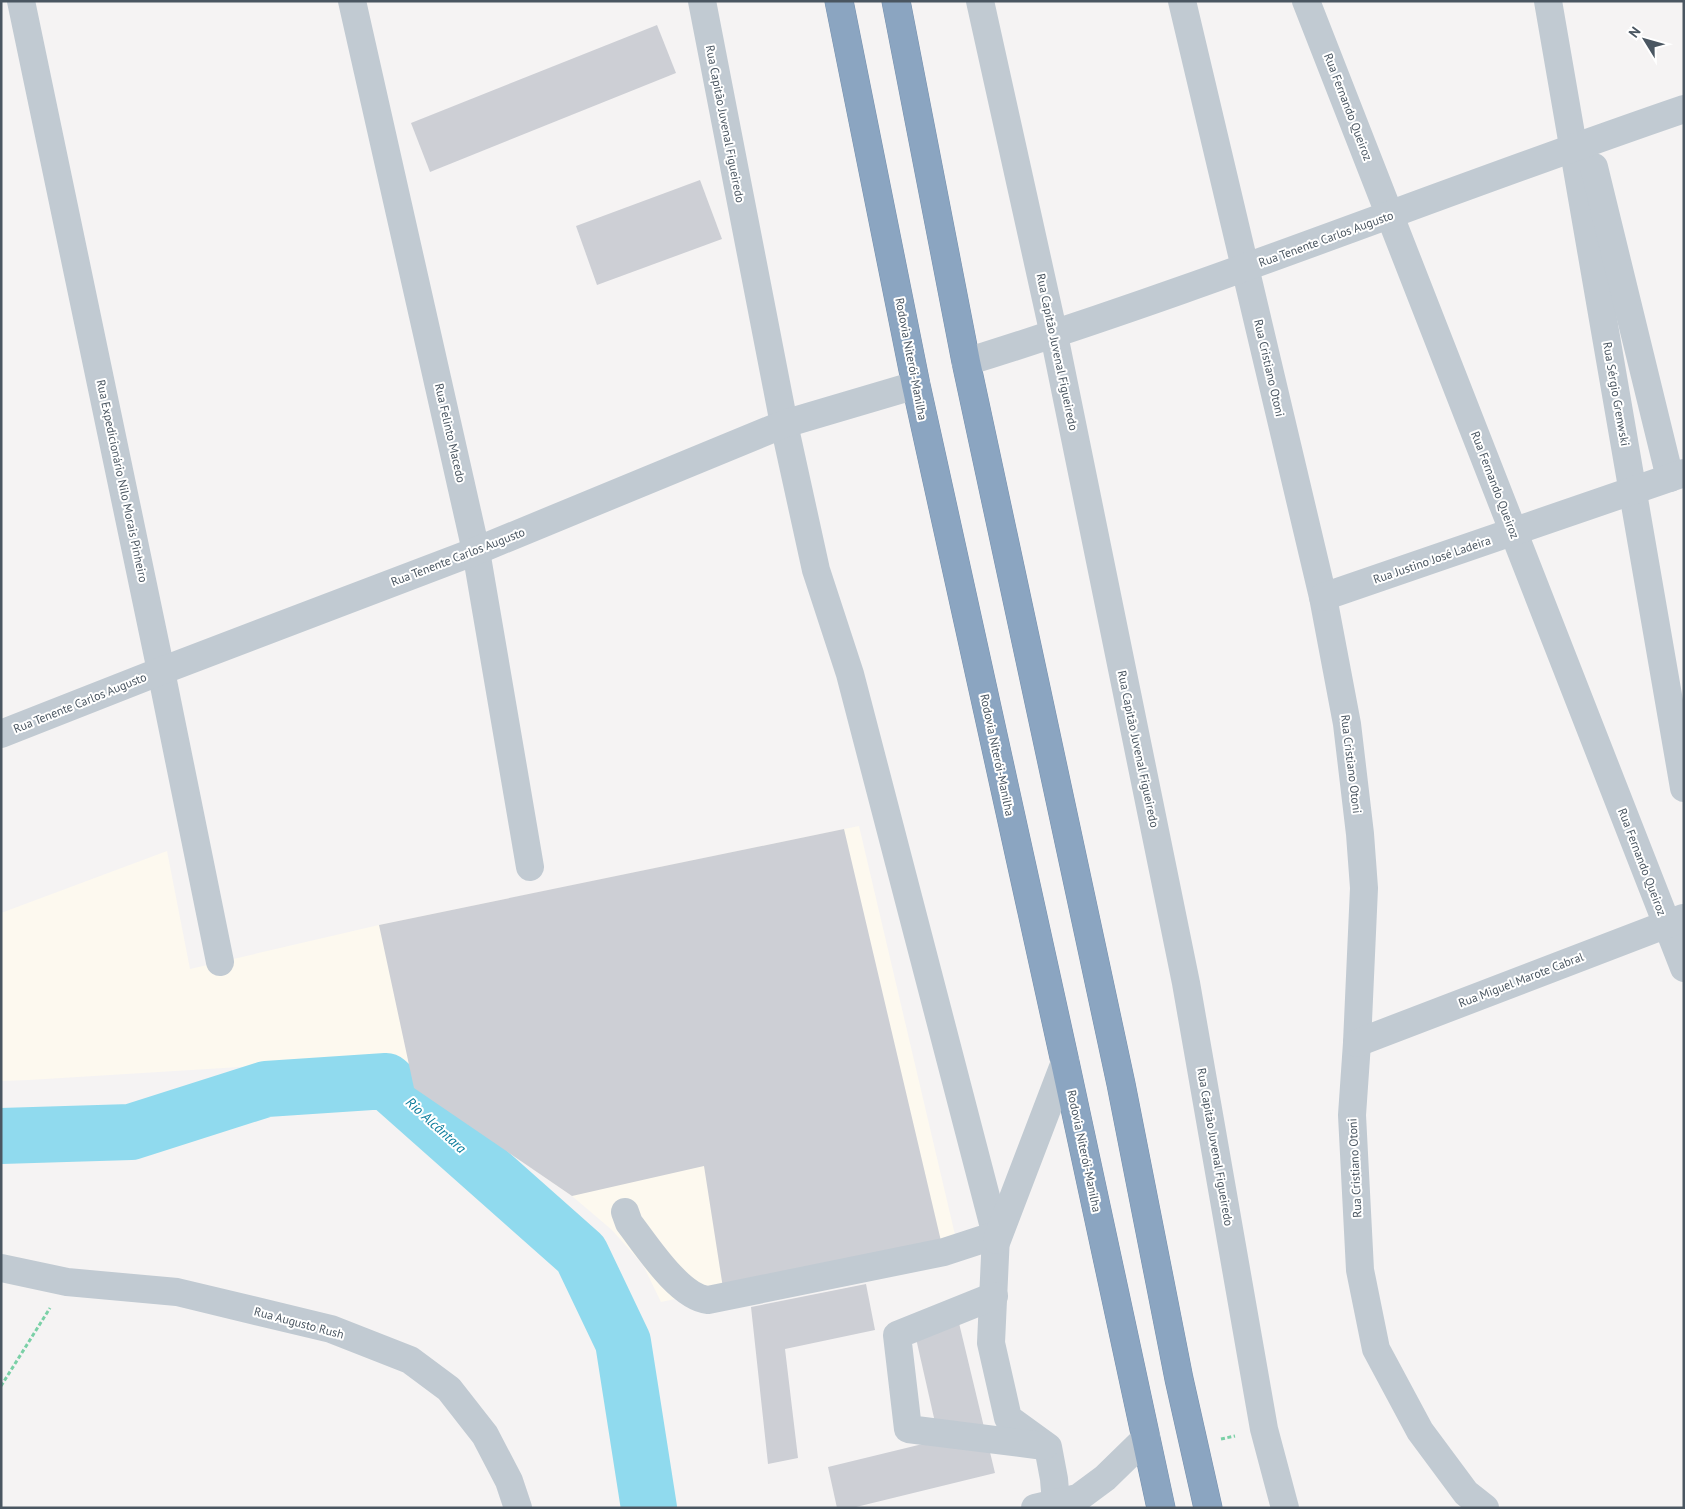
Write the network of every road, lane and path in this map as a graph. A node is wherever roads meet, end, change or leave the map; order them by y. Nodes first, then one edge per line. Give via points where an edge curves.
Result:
1 (21, 1) edge
2 (352, 1) edge
3 (702, 1) edge
4 (839, 1) edge
5 (896, 1) edge
6 (980, 1) edge
7 (1182, 1) edge
8 (1306, 1) edge
9 (1548, 1) edge
10 (1560, 1) edge
11 (1684, 109) edge
12 (1588, 142) junction
13 (1245, 268) junction
14 (1054, 335) junction
15 (966, 362) junction
16 (916, 385) junction
17 (784, 424) junction
18 (1677, 475) edge
19 (476, 550) junction
20 (1323, 597) junction
21 (161, 671) junction
22 (1, 734) edge
23 (1684, 788) edge
24 (530, 868) dead end
25 (1684, 918) edge
26 (220, 962) dead end
27 (1684, 968) edge
28 (1357, 1043) junction
29 (1065, 1062) junction
30 (625, 1212) dead end
31 (997, 1238) junction
32 (1, 1268) edge
33 (67, 1282) junction
34 (994, 1296) junction
35 (1, 1386) edge
36 (1264, 1429) junction
37 (1146, 1438) junction
38 (1194, 1446) junction
39 (1048, 1447) junction
40 (1065, 1504) edge
41 (518, 1508) edge
42 (1161, 1508) edge
43 (1208, 1508) edge
44 (1286, 1508) edge
45 (1484, 1508) edge

1 - 21 street, Rua Expedicionário Nilo Morais Pinheiro
2 - 19 street, Rua Felinto Macedo
3 - 17 street, Rua Capitão Juvenal Figueiredo
4 - 16 highway, Rodovia Niterói-Manilha
5 - 15 highway
6 - 14 street, Rua Capitão Juvenal Figueiredo
7 - 13 street, Rua Cristiano Otoni
8 - 27 street, Rua Fernando Queiroz
9 - 23 street, Rua Sérgio Grenwski
10 - 12 street
11 - 12 street, Rua Tenente Carlos Augusto
12 - 13 street, Rua Tenente Carlos Augusto
12 - 18 street
13 - 14 street, Rua Tenente Carlos Augusto
13 - 20 street, Rua Cristiano Otoni
14 - 15 street, Rua Tenente Carlos Augusto
14 - 36 street, Rua Capitão Juvenal Figueiredo via 1186,983
15 - 38 highway via 1121,1084
16 - 17 street, Rua Tenente Carlos Augusto
16 - 29 highway, Rodovia Niterói-Manilha
17 - 19 street, Rua Tenente Carlos Augusto
17 - 31 street, Rua Capitão Juvenal Figueiredo via 816,570 850,674
18 - 20 street, Rua Justino José Ladeira
19 - 21 street, Rua Tenente Carlos Augusto
19 - 24 street, Rua Felinto Macedo
20 - 28 street, Rua Cristiano Otoni via 1347,724 1363,879
21 - 22 street, Rua Tenente Carlos Augusto
21 - 26 street, Rua Expedicionário Nilo Morais Pinheiro
25 - 28 street, Rua Miguel Marote Cabral
28 - 45 street, Rua Cristiano Otoni via 1352,1115 1360,1270 1376,1349 1420,1431 1466,1492
29 - 31 street
29 - 37 highway, Rodovia Niterói-Manilha
30 - 31 street via 628,1222 677,1284 701,1300 944,1252
31 - 34 street
32 - 33 street, Rua Augusto Rush
33 - 35 path
33 - 41 street, Rua Augusto Rush via 177,1292 331,1330 410,1360 449,1389 485,1435 509,1481
34 - 39 street via 992,1343 1008,1418
34 - 39 street via 897,1335 908,1429
36 - 38 path
36 - 44 street, Rua Capitão Juvenal Figueiredo
37 - 40 street via 1105,1478
37 - 42 highway, Rodovia Niterói-Manilha
38 - 43 highway
39 - 40 street via 1054,1479

